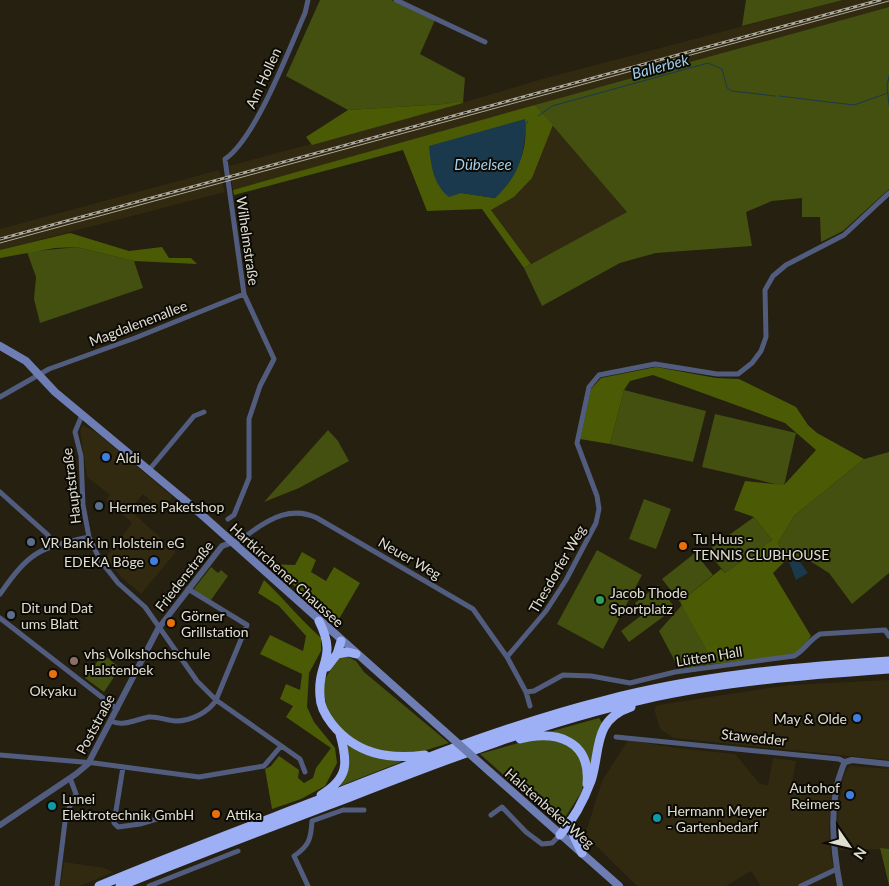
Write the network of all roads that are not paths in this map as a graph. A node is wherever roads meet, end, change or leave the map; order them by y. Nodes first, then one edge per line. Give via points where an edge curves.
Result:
1 (308, 0) edge
2 (396, 0) edge
3 (485, 42) dead end
4 (225, 159) joint
5 (889, 193) edge
6 (244, 294) junction
7 (0, 346) edge
8 (37, 376) junction
9 (0, 397) edge
10 (204, 412) dead end
11 (82, 415) junction
12 (149, 470) junction
13 (0, 492) edge
14 (228, 519) dead end
15 (89, 537) junction
16 (232, 542) junction
17 (51, 546) junction
18 (188, 589) junction
19 (0, 594) edge
20 (0, 618) edge
21 (319, 621) junction
22 (158, 629) junction
23 (889, 636) edge
24 (342, 641) junction
25 (333, 652) junction
26 (356, 654) junction
27 (507, 657) junction
28 (889, 661) edge
29 (889, 669) edge
30 (526, 692) junction
31 (673, 694) junction
32 (216, 700) junction
33 (530, 706) dead end
34 (117, 709) junction
35 (111, 721) junction
36 (340, 734) junction
37 (616, 737) dead end
38 (281, 746) junction
39 (485, 746) junction
40 (464, 749) joint
41 (443, 752) junction
42 (0, 755) edge
43 (88, 762) junction
44 (845, 762) junction
45 (889, 764) edge
46 (123, 767) junction
47 (305, 772) dead end
48 (70, 778) junction
49 (586, 792) junction
50 (299, 808) junction
51 (364, 810) dead end
52 (492, 815) dead end
53 (160, 818) dead end
54 (571, 820) junction
55 (0, 825) edge
56 (560, 835) junction
57 (238, 851) dead end
58 (582, 853) junction
59 (837, 869) junction
60 (57, 886) edge
61 (99, 886) edge
62 (120, 886) edge
63 (149, 886) edge
64 (308, 886) edge
65 (619, 886) edge
66 (801, 886) edge
67 (840, 886) edge

1 - 4 street, Am Hollen via 255,122
2 - 3 street
4 - 6 street, Wilhelmstraße
5 - 27 street, Thesdorfer Weg via 844,235 786,265 773,276 765,290 766,337 752,363 738,374 717,374 655,364 599,376 589,387 577,443 597,496 596,523 546,611
6 - 8 street, Magdalenenallee
6 - 14 street, Wilhelmstraße via 274,359 260,386 249,419 249,478 236,510
7 - 8 main road, Hartkirchener Chaussee via 22,358
8 - 9 street, Magdalenenallee
8 - 11 main road, Hartkirchener Chaussee
10 - 12 street via 194,416
11 - 12 main road, Hartkirchener Chaussee
11 - 15 street, Hauptstraße via 75,432 81,456 83,505
12 - 16 main road, Hartkirchener Chaussee
13 - 17 street via 48,535
15 - 17 street
15 - 22 street, Hauptstraße via 107,570 145,607
16 - 18 street, Friedenstraße via 222,546
16 - 21 main road, Hartkirchener Chaussee
16 - 27 street, Neuer Weg via 242,540 277,516 296,512 311,515 464,602 478,614
17 - 19 street via 22,564
18 - 22 street, Friedenstraße
18 - 32 street via 248,624
20 - 34 street
21 - 24 main road, Hartkirchener Chaussee
21 - 25 highway
22 - 32 street, Hauptstraße via 168,638 191,675
22 - 34 street, Poststraße
23 - 30 street, Lütten Hall via 885,630 820,634 812,638 803,652 794,656 684,671 630,683 563,675 534,692
24 - 25 highway
24 - 26 main road, Hartkirchener Chaussee
25 - 26 highway
25 - 36 highway via 323,674 320,703
26 - 40 main road, Hartkirchener Chaussee, bridge
27 - 30 street, Neuer Weg
28 - 41 highway via 753,673 643,691 543,718
29 - 31 highway via 747,682
30 - 33 street, Neuer Weg
31 - 39 highway via 569,719
31 - 49 highway via 622,710 608,722 600,736 594,772
32 - 35 street via 203,713 177,721 152,717 120,723
32 - 38 street, Hauptstraße
34 - 35 street, Poststraße
35 - 43 street, Poststraße
36 - 41 highway via 361,749 388,757 406,758
36 - 50 highway via 346,761 341,778 328,791
37 - 44 street, Stawedder
38 - 46 street via 268,763 258,768 199,777
38 - 47 street, Hauptstraße via 300,759
39 - 49 highway via 541,735 564,739 575,747 586,763
39 - 62 highway
40 - 56 main road, Halstenbeker Weg, bridge
41 - 50 highway
42 - 43 street
43 - 46 street
43 - 48 street, Poststraße
44 - 45 street, Stawedder
44 - 59 street via 834,814
46 - 53 street via 114,823 118,827
48 - 55 street, Poststraße
48 - 60 street via 76,794 66,814
49 - 54 highway
50 - 61 highway
51 - 64 street via 343,810 312,821 310,841 294,856
52 - 56 street via 502,807 542,844 552,843
54 - 56 highway
54 - 58 highway via 573,834
56 - 58 main road, Halstenbeker Weg
57 - 63 street
58 - 65 main road, Halstenbeker Weg
59 - 66 street
59 - 67 street

